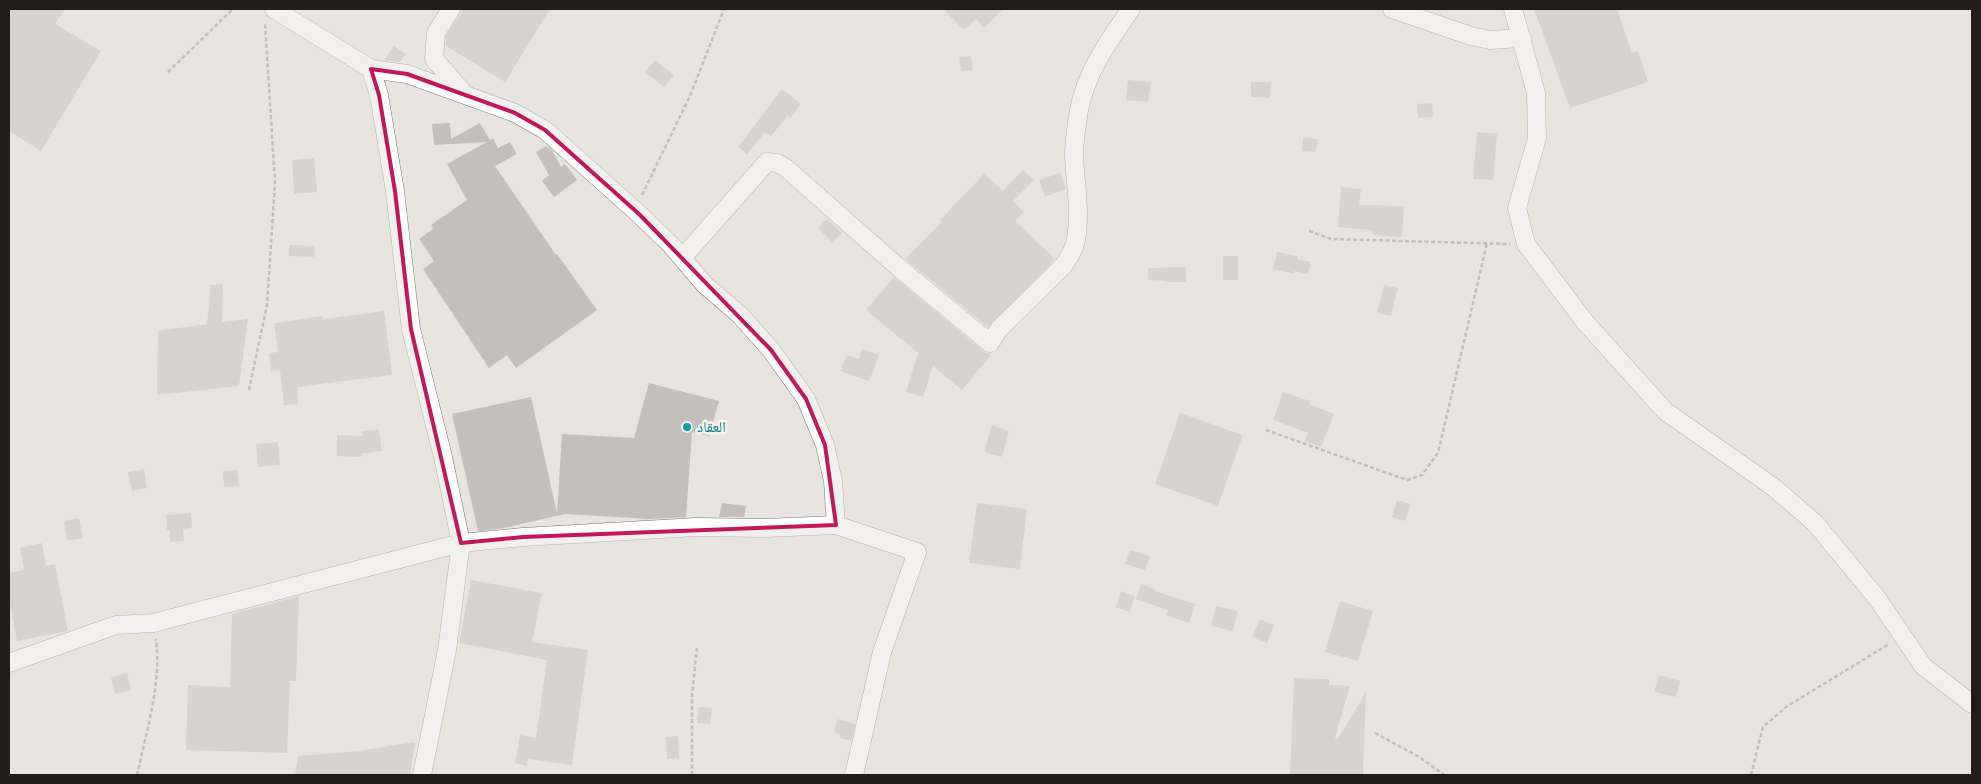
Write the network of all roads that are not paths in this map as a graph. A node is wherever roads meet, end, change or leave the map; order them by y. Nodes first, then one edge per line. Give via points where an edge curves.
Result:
1 (451, 9) edge
2 (1131, 9) edge
3 (1392, 9) edge
4 (1513, 9) edge
5 (269, 13) edge
6 (1522, 38) junction
7 (371, 68) junction
8 (466, 95) junction
9 (682, 258) junction
10 (836, 525) junction
11 (461, 543) junction
12 (9, 663) edge
13 (1972, 704) edge
14 (422, 775) edge
15 (854, 775) edge

1 - 8 street via 436,33 434,59
2 - 9 street via 1088,80 1080,109 1074,153 1076,239 1071,254 1063,266 999,329 990,343 778,163 767,162
3 - 6 street via 1470,36 1490,40
4 - 6 street
5 - 7 street
6 - 13 street via 1536,93 1537,138 1518,208 1526,244 1585,322 1665,412 1772,486 1814,523 1877,598 1923,666
7 - 8 street via 407,74
7 - 11 street via 380,95 395,191 411,329
8 - 9 street via 515,113 545,130 635,210
9 - 10 street via 771,350 806,399 825,445 833,481
10 - 11 street via 696,527 523,536
10 - 15 street via 917,552 882,652
11 - 12 street via 153,623 116,625
11 - 14 street via 447,650

